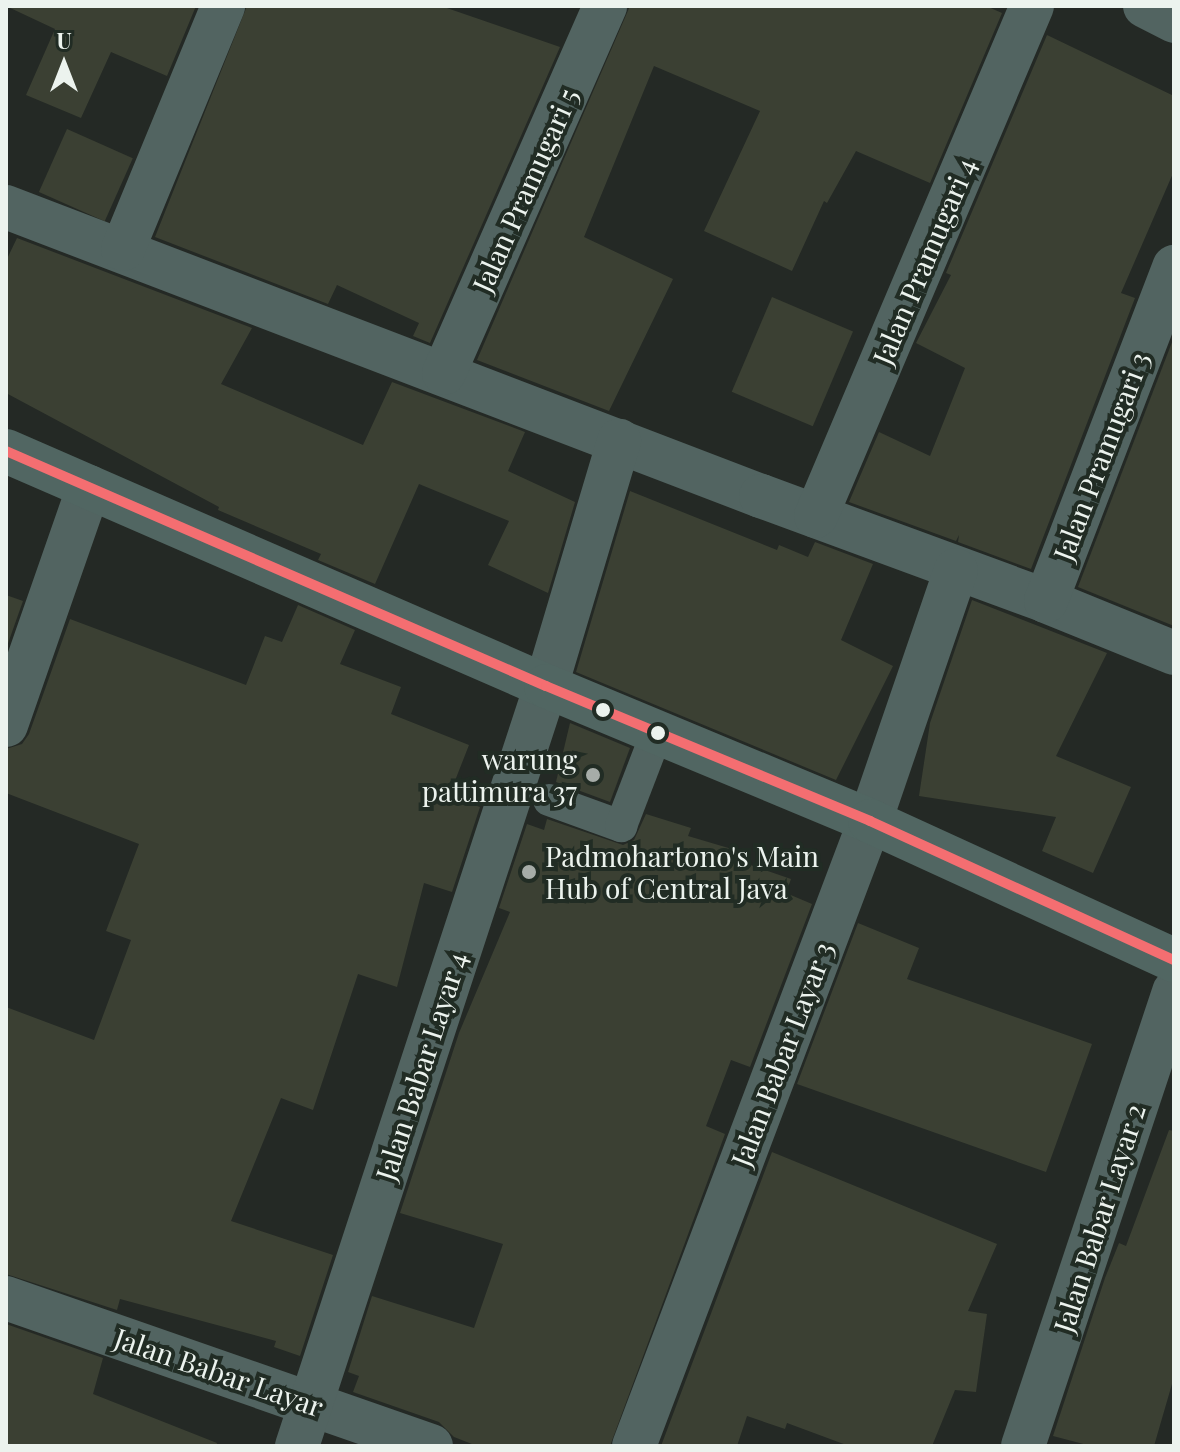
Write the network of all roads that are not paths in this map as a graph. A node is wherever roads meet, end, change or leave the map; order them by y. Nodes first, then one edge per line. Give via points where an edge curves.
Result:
1 (223, 6) edge
2 (605, 6) edge
3 (1032, 6) edge
4 (1145, 6) edge
5 (1174, 21) edge
6 (6, 207) edge
7 (123, 249) junction
8 (1174, 267) edge
9 (444, 373) junction
10 (619, 441) junction
11 (6, 451) edge
12 (89, 487) junction
13 (816, 516) junction
14 (956, 570) junction
15 (1046, 601) junction
16 (1174, 653) edge
17 (546, 686) junction
18 (6, 725) edge
19 (657, 732) junction
20 (549, 800) dead end
21 (870, 821) junction
22 (1174, 960) edge
23 (1174, 991) edge
24 (6, 1298) edge
25 (310, 1404) junction
26 (297, 1446) edge
27 (431, 1446) edge
28 (634, 1446) edge
29 (1023, 1446) edge

1 - 7 street
2 - 9 street, Jalan Pramugari 5
3 - 13 street, Jalan Pramugari 4
4 - 5 street
6 - 7 street
7 - 9 street
8 - 15 street, Jalan Pramugari 3
9 - 10 street
10 - 13 street
10 - 17 street, Jalan Babar Layar 4
11 - 12 main road
12 - 17 main road
12 - 18 street
13 - 14 street
14 - 15 street
14 - 21 street, Jalan Babar Layar 3
15 - 16 street
17 - 19 main road
17 - 25 street, Jalan Babar Layar 4
19 - 20 lane via 621,826
19 - 21 main road
21 - 22 main road
21 - 28 street, Jalan Babar Layar 3
23 - 29 street, Jalan Babar Layar 2
24 - 25 street, Jalan Babar Layar
25 - 26 street, Jalan Babar Layar 4
25 - 27 street, Jalan Babar Layar

